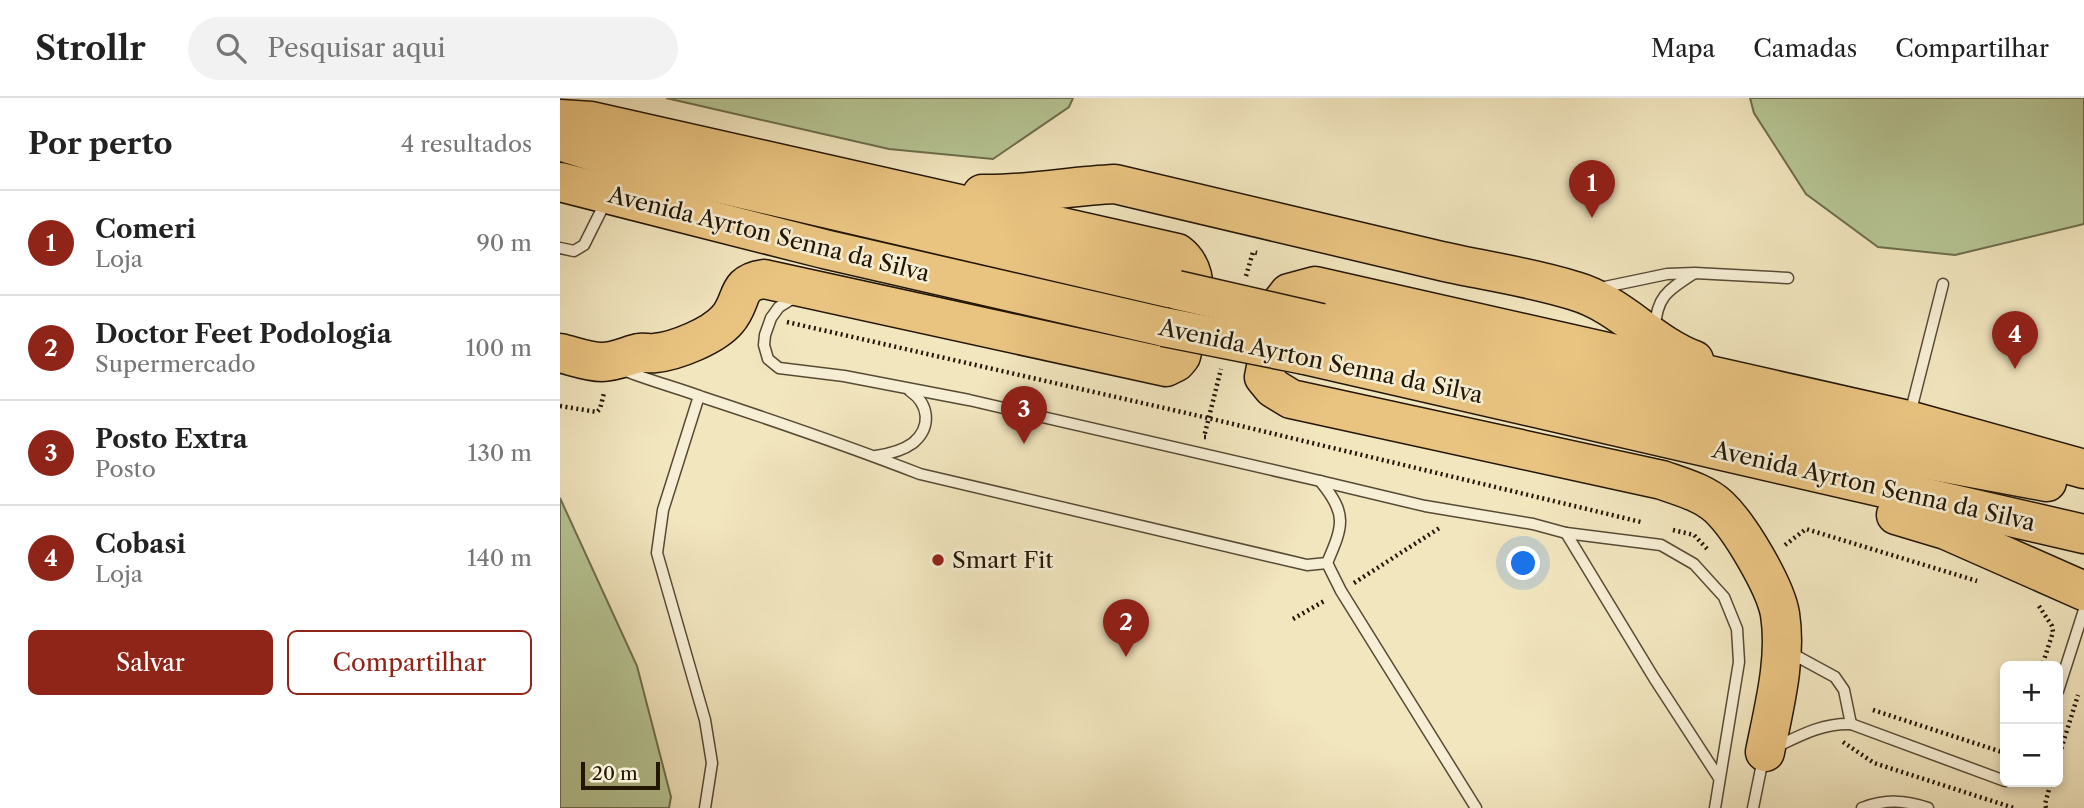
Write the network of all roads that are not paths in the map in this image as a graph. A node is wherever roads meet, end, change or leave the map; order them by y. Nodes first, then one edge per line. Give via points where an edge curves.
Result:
1 (560, 119) edge
2 (560, 141) edge
3 (560, 182) edge
4 (908, 192) junction
5 (608, 195) junction
6 (560, 248) edge
7 (1695, 273) junction
8 (1788, 278) dead end
9 (1943, 284) dead end
10 (820, 291) junction
11 (1578, 291) junction
12 (1655, 338) junction
13 (1313, 339) junction
14 (560, 353) edge
15 (605, 362) junction
16 (905, 388) junction
17 (1778, 391) junction
18 (699, 396) junction
19 (1909, 420) junction
20 (876, 456) junction
21 (1776, 465) junction
22 (2084, 469) edge
23 (1320, 481) junction
24 (2084, 488) edge
25 (1566, 533) junction
26 (2084, 534) edge
27 (1327, 563) junction
28 (2084, 591) edge
29 (2084, 610) edge
30 (1781, 647) junction
31 (2063, 675) edge
32 (1851, 724) junction
33 (1765, 752) junction
34 (1719, 778) junction
35 (2000, 779) edge
36 (1755, 806) edge
37 (705, 808) edge
38 (1476, 808) edge
39 (1715, 808) edge
40 (1862, 808) edge
41 (1928, 808) edge

1 - 4 highway via 590,121
2 - 13 highway, Avenida Ayrton Senna da Silva, bridge via 626,162 1178,290
3 - 5 highway, Avenida Ayrton Senna da Silva
4 - 10 highway via 1177,253 1191,267 1195,293 1181,356 1166,367 1154,365
4 - 11 highway via 1006,194 1115,184
5 - 6 lane via 584,245 574,251
5 - 13 highway, Avenida Ayrton Senna da Silva, bridge via 1164,327
7 - 8 lane
7 - 11 lane
7 - 12 lane via 1664,294
9 - 19 lane
10 - 15 highway via 764,279 750,281 728,319 708,335 670,349
10 - 16 lane via 779,307 765,335 768,359 779,368
11 - 12 highway
12 - 17 highway via 1684,357
13 - 21 highway, Avenida Ayrton Senna da Silva
13 - 24 highway, Avenida Ayrton Senna da Silva
14 - 15 highway
15 - 18 lane
16 - 20 lane via 926,410 921,433 902,449
16 - 23 lane
17 - 19 highway
17 - 30 highway via 1315,286 1289,293 1278,307 1264,377 1291,399 1662,480 1694,491 1719,507 1767,577 1780,612
18 - 20 lane
18 - 37 lane via 663,510 657,553 705,720 712,763
19 - 22 highway
20 - 27 lane via 920,474 1307,565
21 - 26 highway, Avenida Ayrton Senna da Silva
21 - 28 highway via 1830,496 1946,530
23 - 25 lane
23 - 27 lane via 1334,497 1340,517 1340,531
25 - 34 lane
25 - 34 lane via 1661,545 1694,564 1724,597 1737,629 1739,662
27 - 38 lane
29 - 31 lane
30 - 32 lane via 1835,677 1844,690
30 - 33 highway
32 - 33 lane via 1819,727
32 - 35 lane
33 - 36 lane
34 - 39 lane
40 - 41 lane via 1879,802 1911,802

